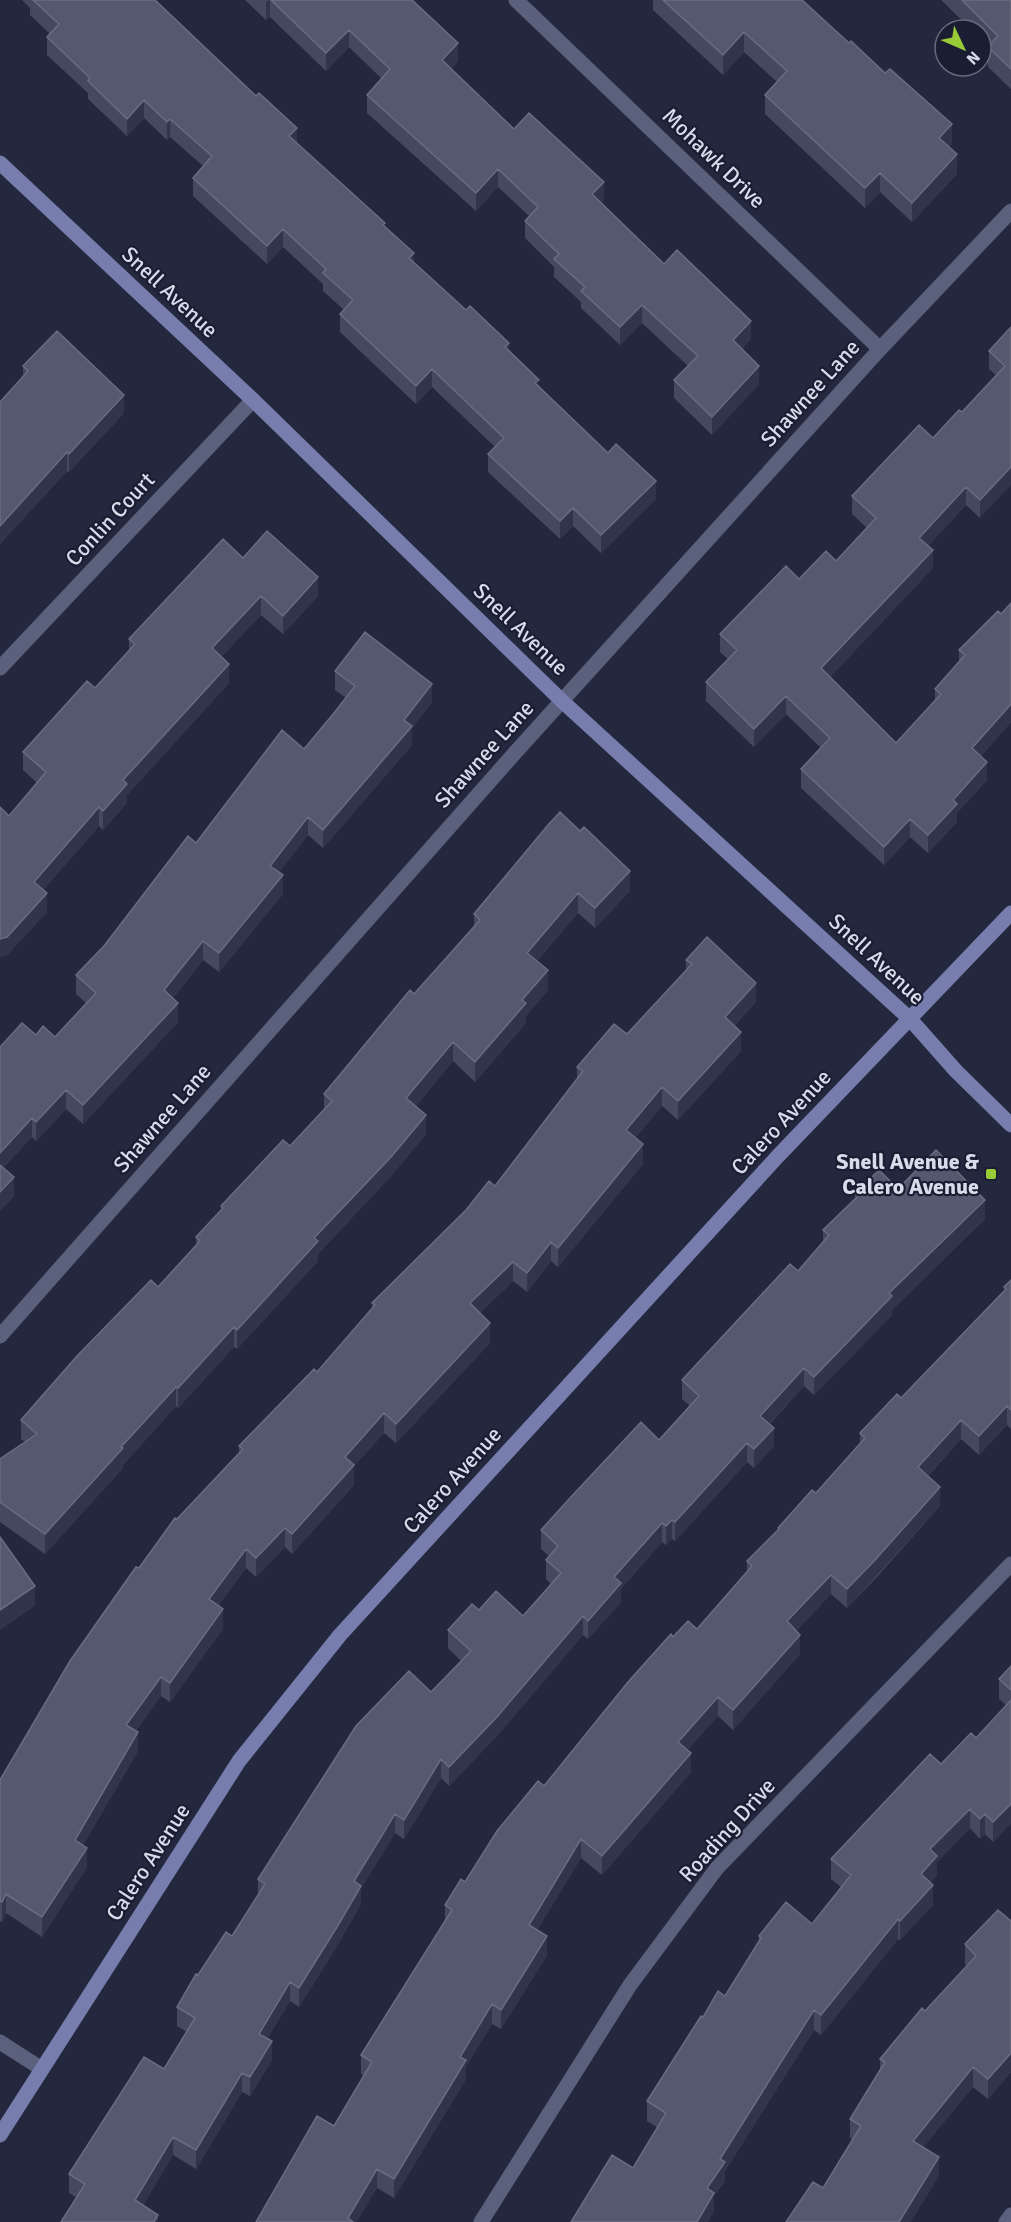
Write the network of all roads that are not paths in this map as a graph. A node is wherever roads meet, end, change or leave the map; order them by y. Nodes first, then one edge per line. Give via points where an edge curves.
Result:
1 (516, 0) edge
2 (0, 163) edge
3 (1011, 211) edge
4 (880, 349) junction
5 (252, 400) junction
6 (0, 668) edge
7 (562, 701) junction
8 (1011, 913) edge
9 (910, 1019) junction
10 (1011, 1125) edge
11 (0, 1336) edge
12 (1011, 1564) edge
13 (0, 2042) edge
14 (42, 2069) junction
15 (0, 2135) edge
16 (1011, 2215) edge
17 (481, 2222) edge
18 (1006, 2222) edge

1 - 4 street, Mohawk Drive
2 - 5 street, Snell Avenue
3 - 4 street, Shawnee Lane
4 - 7 street, Shawnee Lane
5 - 6 street, Conlin Court
5 - 7 street, Snell Avenue
7 - 9 street, Snell Avenue
7 - 11 street, Shawnee Lane
8 - 9 street, Calero Avenue
9 - 10 street, Snell Avenue
9 - 14 street, Calero Avenue via 770,1165 340,1635 239,1761
12 - 17 street, Roading Drive via 717,1868 630,1985
13 - 14 street
14 - 15 street, Calero Avenue
16 - 18 street

